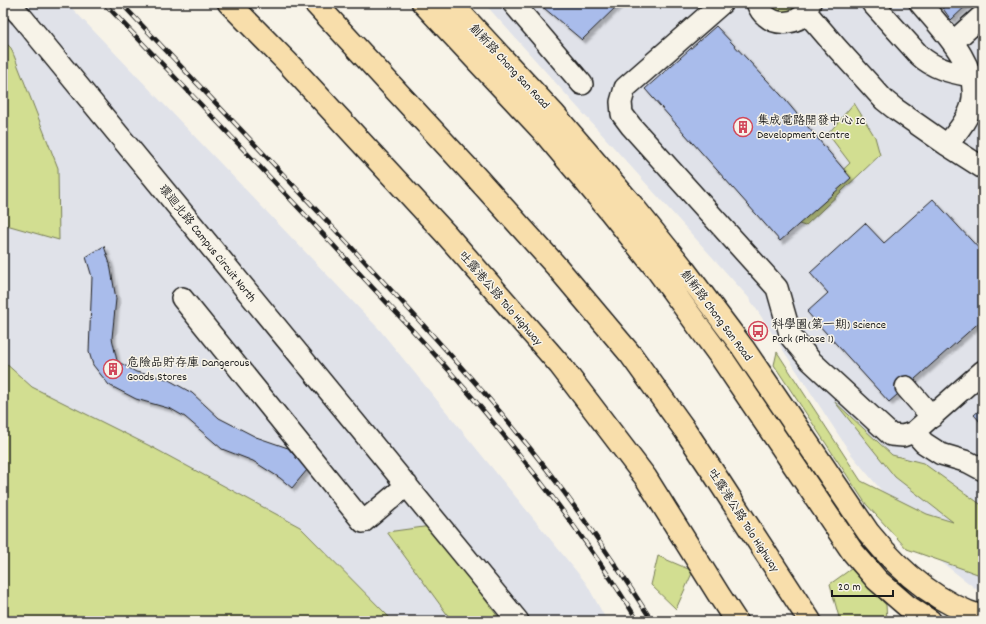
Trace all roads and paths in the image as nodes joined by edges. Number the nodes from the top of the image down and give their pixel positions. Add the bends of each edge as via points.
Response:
1 (8, 3) edge
2 (230, 3) edge
3 (316, 3) edge
4 (423, 3) edge
5 (451, 3) edge
6 (513, 3) edge
7 (722, 3) edge
8 (758, 3) edge
9 (872, 3) edge
10 (920, 3) edge
11 (808, 7) edge
12 (983, 15) edge
13 (953, 42) junction
14 (970, 76) junction
15 (582, 84) dead end
16 (947, 145) junction
17 (983, 168) edge
18 (182, 298) dead end
19 (983, 371) edge
20 (906, 387) dead end
21 (932, 417) junction
22 (914, 432) junction
23 (983, 470) edge
24 (407, 485) junction
25 (983, 617) edge
26 (518, 621) edge
27 (736, 621) edge
28 (810, 621) edge
29 (930, 621) edge

1 - 24 street, 環迴北路 Campus Circuit North
2 - 27 main road, 吐露港公路 Tolo Highway via 445,233 560,365 646,478
3 - 28 main road, 吐露港公路 Tolo Highway via 557,267 631,355 701,454
4 - 29 main road, 創新路 Chong San Road via 542,130 658,271 723,360 852,551 877,580 907,606
5 - 25 main road, 創新路 Chong San Road via 553,113 682,268 740,345 881,548 908,574 938,597
6 - 15 street
7 - 22 street via 625,88 621,102 622,114 777,288 791,337 812,361 891,435 904,436
8 - 11 street via 766,17 782,22 791,22 799,18
9 - 14 street via 926,61 944,70
10 - 13 street
11 - 16 street via 836,47 884,100
12 - 13 street
13 - 14 street
14 - 16 street via 973,89 972,103 964,122
16 - 17 street
18 - 24 street via 362,522
19 - 21 street
20 - 21 street
21 - 22 street
22 - 23 street via 924,443 941,454 968,462
24 - 26 street, 環迴北路 Campus Circuit North

